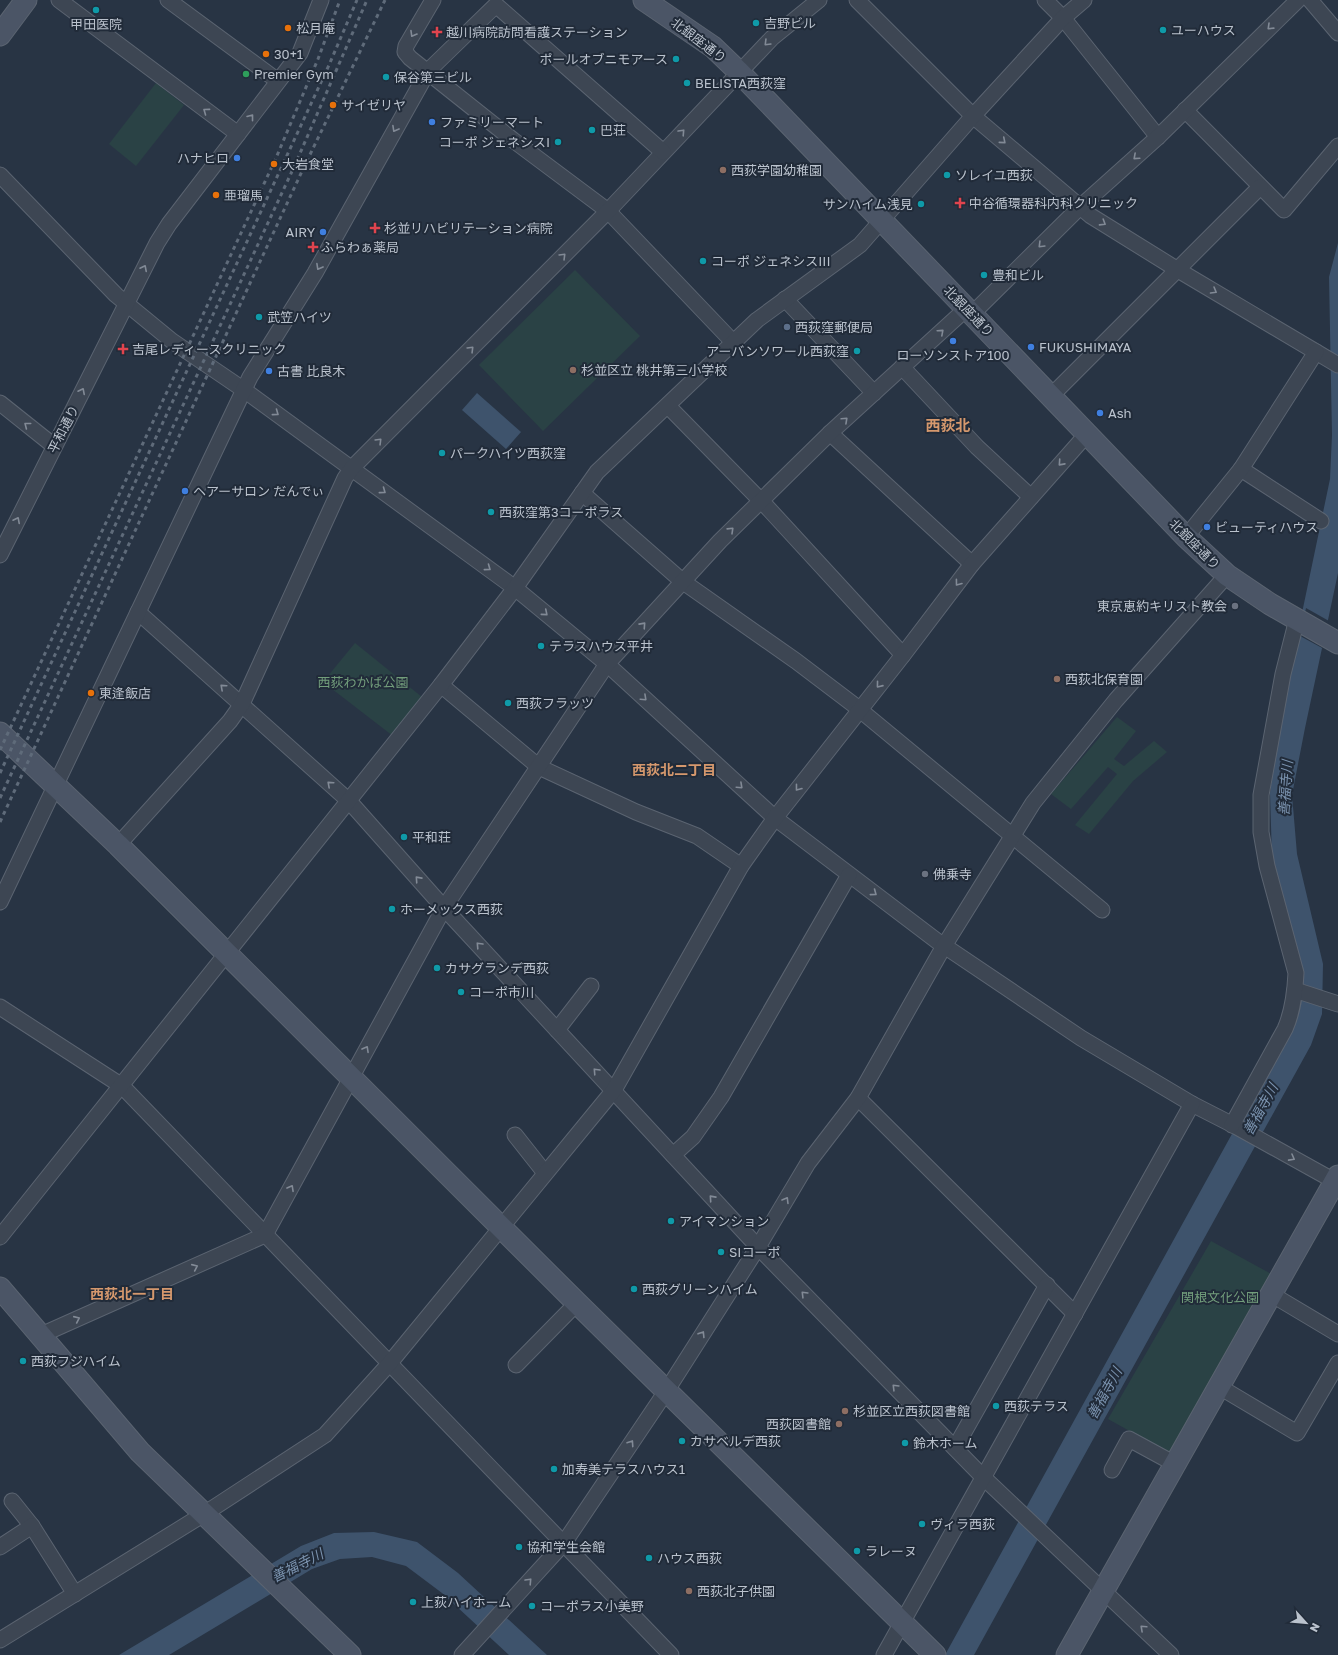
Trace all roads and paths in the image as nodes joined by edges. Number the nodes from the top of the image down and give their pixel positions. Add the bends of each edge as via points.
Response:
1 (26, 0) edge
2 (59, 0) edge
3 (168, 0) edge
4 (321, 0) edge
5 (433, 0) edge
6 (644, 0) edge
7 (819, 0) edge
8 (857, 0) edge
9 (1045, 0) edge
10 (1084, 0) edge
11 (1298, 0) edge
12 (1310, 0) edge
13 (1063, 18) junction
14 (1338, 33) edge
15 (0, 36) edge
16 (428, 71) junction
17 (739, 72) junction
18 (278, 82) junction
19 (1185, 110) junction
20 (973, 116) junction
21 (238, 134) junction
22 (1158, 137) junction
23 (1338, 146) edge
24 (663, 152) junction
25 (0, 175) edge
26 (1260, 187) junction
27 (1080, 207) junction
28 (608, 211) junction
29 (882, 221) junction
30 (1178, 270) junction
31 (785, 299) junction
32 (126, 303) junction
33 (969, 311) junction
34 (733, 342) junction
35 (1316, 352) junction
36 (1334, 363) edge
37 (902, 368) junction
38 (244, 390) junction
39 (874, 393) junction
40 (1051, 396) junction
41 (0, 403) edge
42 (668, 406) junction
43 (830, 434) junction
44 (1087, 434) junction
45 (54, 446) junction
46 (352, 468) junction
47 (1241, 469) junction
48 (582, 493) junction
49 (1031, 497) junction
50 (760, 502) junction
51 (1321, 521) dead end
52 (1186, 536) junction
53 (0, 555) edge
54 (972, 564) junction
55 (1227, 575) junction
56 (682, 582) junction
57 (515, 588) junction
58 (138, 612) junction
59 (1299, 620) junction
60 (1333, 640) edge
61 (903, 655) junction
62 (607, 664) junction
63 (441, 685) junction
64 (242, 704) junction
65 (859, 709) junction
66 (0, 733) edge
67 (539, 767) junction
68 (56, 784) junction
69 (349, 802) junction
70 (775, 818) junction
71 (1012, 836) junction
72 (118, 845) junction
73 (741, 866) junction
74 (849, 874) junction
75 (0, 902) edge
76 (444, 908) junction
77 (1102, 910) dead end
78 (944, 946) junction
79 (227, 954) junction
80 (591, 986) dead end
81 (1298, 991) junction
82 (1332, 1002) edge
83 (0, 1007) edge
84 (558, 1030) junction
85 (351, 1077) junction
86 (122, 1086) junction
87 (614, 1090) junction
88 (858, 1098) junction
89 (1192, 1104) junction
90 (1234, 1126) junction
91 (516, 1135) dead end
92 (673, 1155) junction
93 (545, 1173) junction
94 (1337, 1180) edge
95 (501, 1227) junction
96 (265, 1235) junction
97 (0, 1237) edge
98 (758, 1247) junction
99 (1046, 1285) junction
100 (0, 1288) edge
101 (1272, 1294) junction
102 (577, 1303) junction
103 (1075, 1314) junction
104 (1338, 1334) edge
105 (41, 1335) junction
106 (1338, 1363) edge
107 (389, 1364) junction
108 (516, 1365) dead end
109 (1218, 1386) junction
110 (667, 1390) junction
111 (955, 1448) junction
112 (1175, 1464) junction
113 (1112, 1470) dead end
114 (984, 1478) junction
115 (12, 1501) dead end
116 (204, 1514) junction
117 (32, 1526) junction
118 (564, 1543) junction
119 (0, 1547) edge
120 (1103, 1590) junction
121 (75, 1594) junction
122 (902, 1624) junction
123 (0, 1640) edge
124 (350, 1655) edge
125 (462, 1655) edge
126 (671, 1655) edge
127 (884, 1655) edge
128 (935, 1655) edge
129 (1067, 1655) edge
130 (1171, 1655) edge

1 - 15 street
21 -> 2 street
3 - 18 street
4 - 18 street, 平和通り via 300,53
5 -> 16 street via 405,52
6 - 17 street, 北銀座通り via 712,47
7 -> 17 street via 772,38
8 - 20 street
9 - 13 street
10 - 13 street
11 -> 19 street
12 - 14 street
13 - 20 street
13 - 22 street
16 - 24 street via 496,5
16 - 28 street via 513,140
16 -> 38 street via 315,273
24 -> 17 street
17 - 29 street, 北銀座通り
21 -> 18 street, 平和通り
19 - 22 street
19 - 26 street
20 -> 27 street
20 - 29 street
32 -> 21 street, 平和通り via 169,224
22 -> 27 street
23 - 26 street via 1284,210
24 - 28 street
25 - 32 street
26 - 30 street
27 -> 30 street
27 -> 33 street
28 - 34 street
46 -> 28 street
29 - 31 street via 860,246
29 - 33 street, 北銀座通り
30 -> 35 street
30 - 40 street
31 - 34 street
31 - 39 street
32 - 38 street via 172,342
45 -> 32 street, 平和通り
37 -> 33 street
33 - 40 street, 北銀座通り
34 - 42 street
35 - 36 street
35 - 47 street
37 - 39 street
37 - 49 street via 977,446
38 -> 46 street
38 - 58 street
43 -> 39 street
40 - 44 street, 北銀座通り
45 -> 41 street
42 - 48 street via 597,472
42 - 50 street
43 - 50 street
43 - 54 street
44 -> 49 street
44 - 52 street, 北銀座通り
53 -> 45 street, 平和通り
46 -> 57 street
46 - 64 street via 345,478
47 - 51 street
47 - 52 street
48 - 56 street
48 - 57 street
49 - 54 street
56 -> 50 street
50 - 61 street
52 - 55 street, 北銀座通り
54 -> 61 street
55 - 59 street, 北銀座通り
55 - 71 street via 1116,700 1053,776
62 -> 56 street
56 - 65 street via 796,661
57 -> 62 street
57 - 63 street
64 -> 58 street
58 - 68 street
59 - 60 street, 北銀座通り
59 - 81 street via 1283,674 1261,795 1261,832 1267,866 1296,973
61 -> 65 street
62 - 67 street
62 -> 70 street
63 - 67 street
63 - 69 street
69 -> 64 street
64 - 72 street
65 -> 70 street
65 - 71 street
66 - 68 street
67 - 73 street via 636,812 697,836
67 - 76 street
68 - 72 street
68 - 75 street
76 -> 69 street
69 - 79 street
70 - 73 street
70 - 74 street
71 - 77 street
71 - 78 street
72 - 79 street
73 - 87 street
74 -> 78 street
74 - 92 street via 721,1097 693,1137
84 -> 76 street
85 -> 76 street
78 - 88 street
78 - 89 street via 1054,1021
79 - 85 street
79 - 86 street
80 - 84 street
81 - 82 street
81 - 90 street via 1285,1029
83 - 86 street
87 -> 84 street
85 - 95 street
96 -> 85 street
86 - 96 street
86 - 97 street
87 - 92 street
87 - 93 street
98 -> 88 street via 808,1163
88 - 99 street
89 - 90 street
89 - 103 street
90 -> 94 street
91 - 93 street
98 -> 92 street
93 - 95 street
94 - 101 street
95 - 102 street
95 - 107 street
105 -> 96 street
96 - 107 street
110 -> 98 street
111 -> 98 street
99 - 103 street
99 - 111 street
100 - 105 street
101 - 104 street
101 - 109 street
102 - 108 street
102 - 110 street
103 - 114 street
105 - 116 street via 140,1452
106 - 109 street via 1297,1433
107 - 116 street via 325,1435
107 - 118 street
109 - 112 street
118 -> 110 street
110 - 122 street
111 - 114 street
112 - 113 street via 1129,1439
112 - 120 street
114 - 120 street
114 - 122 street
115 - 117 street
116 - 121 street
116 - 124 street
117 - 119 street
117 - 121 street
125 -> 118 street
118 - 126 street
120 - 129 street
130 -> 120 street
121 - 123 street
122 - 127 street
122 - 128 street

